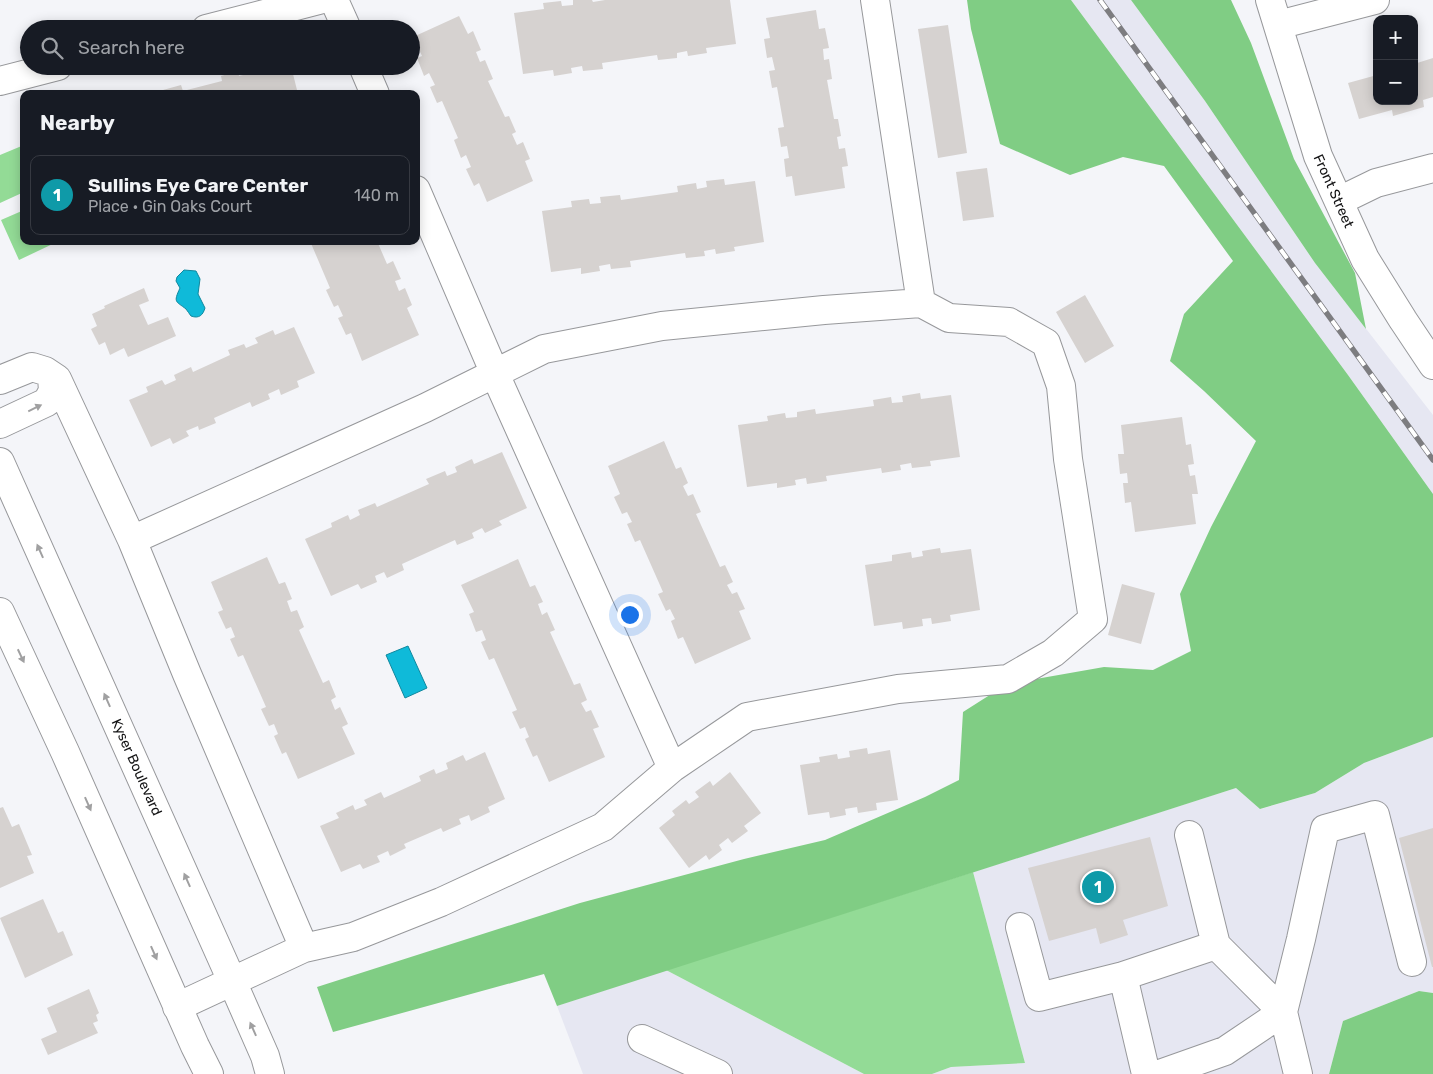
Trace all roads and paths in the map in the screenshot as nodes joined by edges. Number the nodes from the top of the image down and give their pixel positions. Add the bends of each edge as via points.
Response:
1 (320, 0) edge
2 (334, 0) edge
3 (875, 0) edge
4 (1270, 0) edge
5 (1375, 0) edge
6 (241, 20) edge
7 (343, 20) edge
8 (1278, 25) junction
9 (23, 75) edge
10 (367, 75) edge
11 (0, 81) edge
12 (373, 90) edge
13 (1433, 168) edge
14 (420, 199) edge
15 (1339, 201) junction
16 (921, 303) junction
17 (1433, 365) edge
18 (495, 374) junction
19 (52, 377) junction
20 (0, 380) edge
21 (0, 424) edge
22 (0, 462) edge
23 (132, 540) junction
24 (0, 612) edge
25 (672, 768) junction
26 (1189, 835) dead end
27 (1020, 928) dead end
28 (1216, 945) junction
29 (304, 948) junction
30 (1412, 962) dead end
31 (1123, 976) junction
32 (232, 982) junction
33 (177, 1006) junction
34 (1283, 1012) junction
35 (642, 1039) dead end
36 (210, 1074) edge
37 (270, 1074) edge
38 (718, 1074) edge
39 (1146, 1074) edge
40 (1160, 1074) edge
41 (1298, 1074) edge

1 - 6 street
2 - 7 street
3 - 16 street
4 - 8 street, Front Street
5 - 8 street
8 - 15 street, Front Street via 1318,156
9 - 11 street
10 - 12 street
13 - 15 street via 1376,183
14 - 18 street
15 - 17 street, Front Street via 1365,259
16 - 18 street via 662,326 544,350
16 - 25 street via 949,318 1009,322 1046,343 1061,386 1068,459 1093,619 1053,653 1008,679 898,689 747,717
18 - 23 street
18 - 25 street
19 - 20 street via 32,367
21 -> 19 street via 47,402 53,391
19 - 23 street via 58,381
32 -> 22 street, Kyser Boulevard
23 - 29 street
24 -> 33 street
25 - 29 street via 603,827 441,902 353,938
26 - 28 street
27 - 31 street via 1038,997
28 - 31 street
28 - 34 street
29 - 32 street
30 - 34 street via 1375,815 1325,829
31 - 39 street
32 - 33 street
37 -> 32 street, Kyser Boulevard
33 - 36 street
34 - 40 street via 1225,1051
34 - 41 street
35 - 38 street

